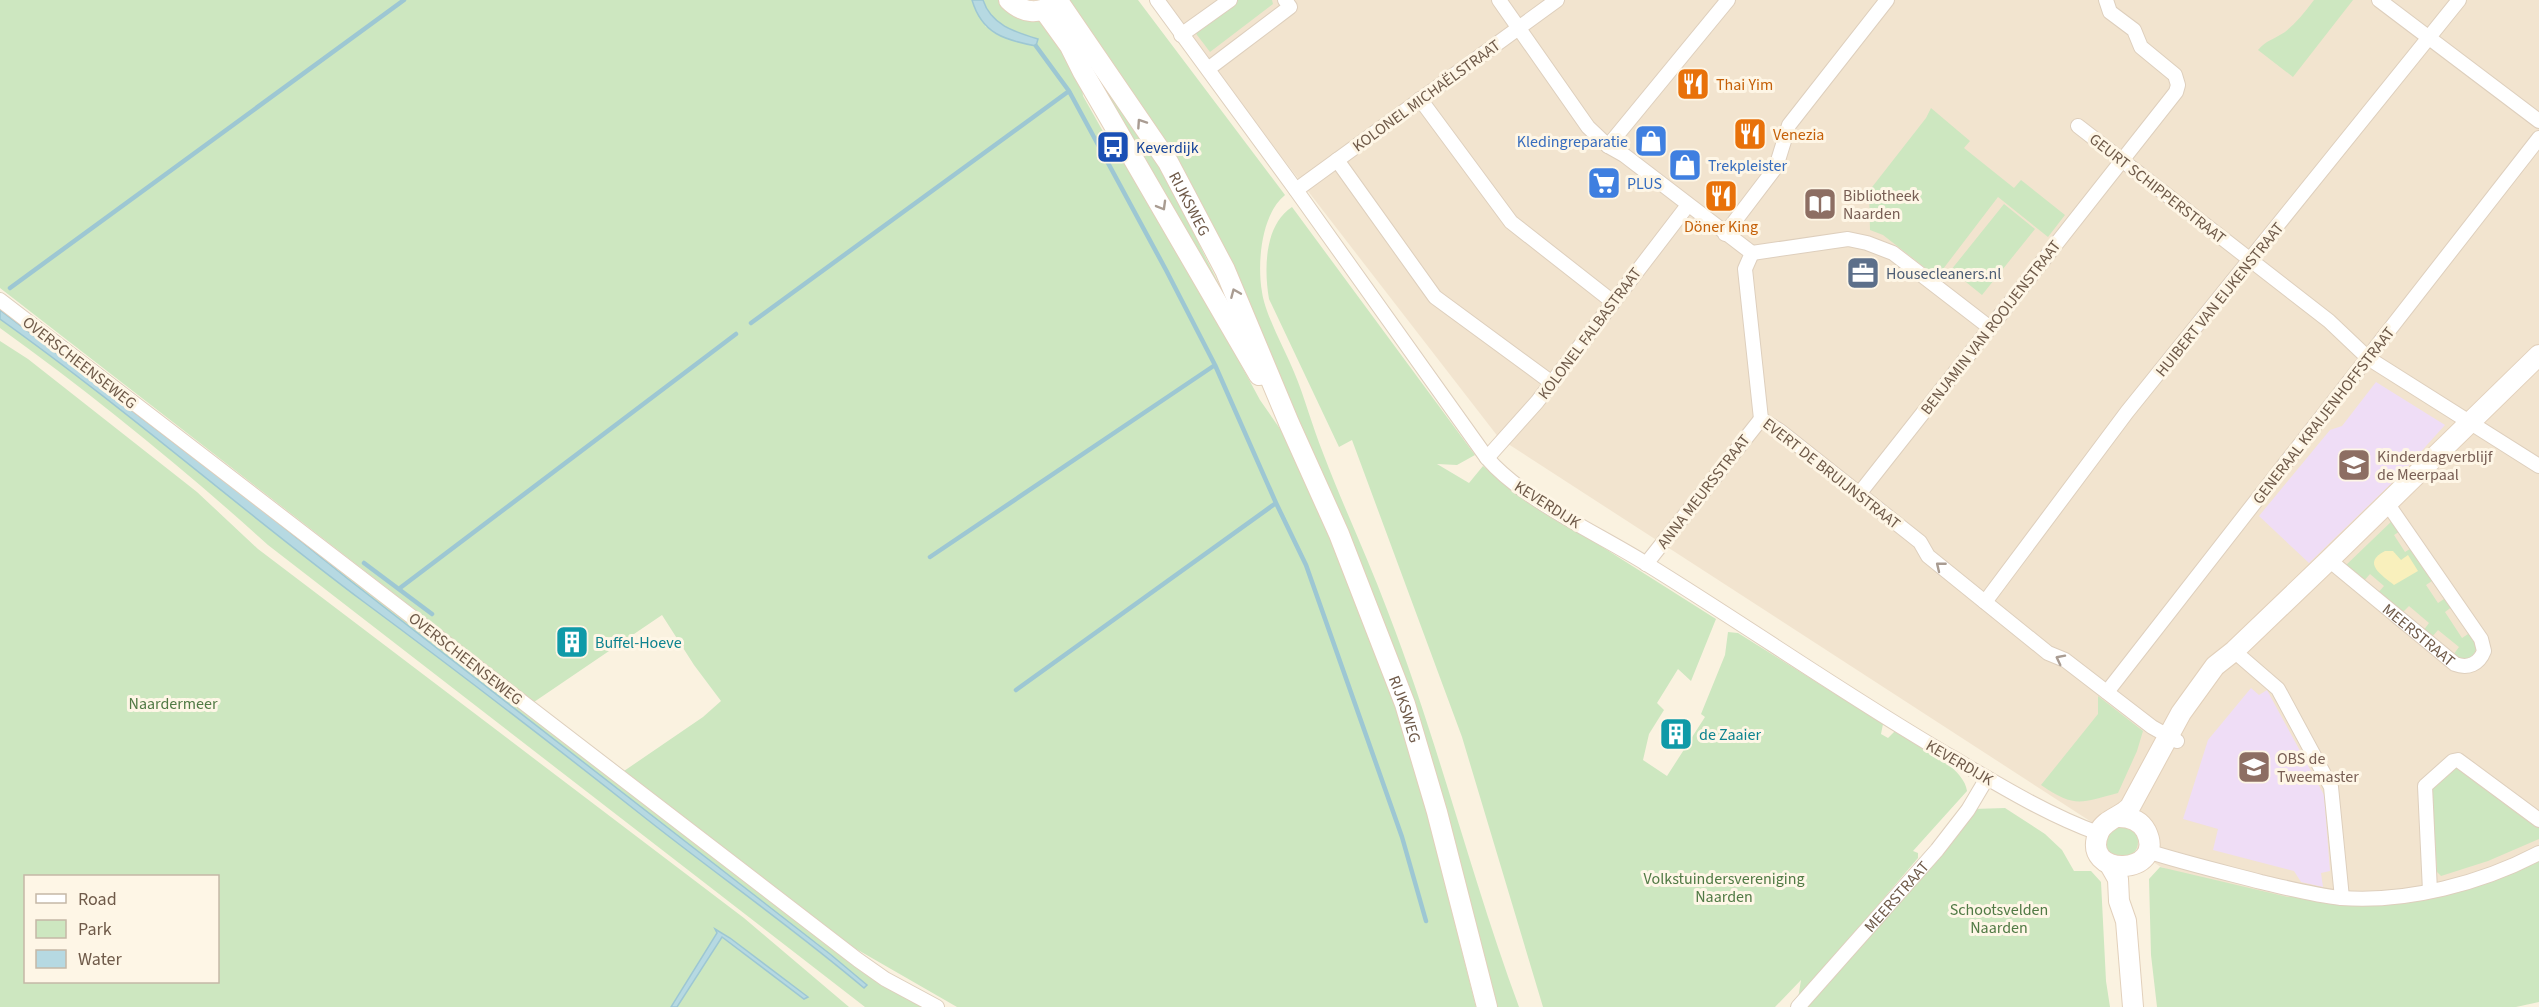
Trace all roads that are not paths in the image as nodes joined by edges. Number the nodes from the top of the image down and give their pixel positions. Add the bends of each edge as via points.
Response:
1 (1009, 0) edge
2 (1157, 0) edge
3 (1230, 0) edge
4 (1285, 0) edge
5 (1499, 0) edge
6 (1557, 0) edge
7 (1728, 0) edge
8 (1887, 0) edge
9 (2106, 0) edge
10 (2379, 0) edge
11 (2459, 0) edge
12 (1053, 4) edge
13 (1519, 26) junction
14 (1181, 35) junction
15 (2429, 38) junction
16 (1208, 69) junction
17 (1420, 99) junction
18 (2539, 121) edge
19 (2078, 126) dead end
20 (2539, 138) edge
21 (1608, 146) junction
22 (1337, 160) junction
23 (2123, 160) junction
24 (1296, 190) junction
25 (1688, 205) junction
26 (1725, 234) junction
27 (1752, 253) junction
28 (2251, 260) junction
29 (0, 300) edge
30 (1613, 302) junction
31 (1989, 327) junction
32 (2539, 355) edge
33 (2368, 358) junction
34 (1552, 383) junction
35 (1761, 419) junction
36 (1289, 423) junction
37 (2468, 423) junction
38 (1487, 458) junction
39 (2539, 466) edge
40 (1858, 494) junction
41 (2387, 503) junction
42 (2329, 560) junction
43 (1646, 564) junction
44 (1985, 602) junction
45 (2234, 651) junction
46 (2107, 693) junction
47 (2173, 739) junction
48 (1987, 778) junction
49 (2119, 817) junction
50 (2539, 820) edge
51 (2145, 830) junction
52 (2098, 833) junction
53 (2539, 853) edge
54 (2142, 857) junction
55 (2110, 865) junction
56 (2430, 891) junction
57 (2342, 898) junction
58 (2126, 921) junction
59 (937, 1007) edge
60 (1488, 1007) edge
61 (1798, 1007) edge
62 (2133, 1007) edge

1 - 12 main road via 1032,12
2 - 14 street, KEVERDIJK
3 - 14 street
4 - 16 street via 1290,7
5 - 13 street
6 - 13 street, KOLONEL MICHAËLSTRAAT
7 - 21 street
8 - 26 street via 1789,125 1776,167
9 - 23 street, BENJAMIN VAN ROOIJENSTRAAT via 2110,12 2134,30 2141,47 2175,75 2178,85
10 - 15 street
11 - 15 street, HUIBERT VAN EIJKENSTRAAT
12 -> 36 main road, RIJKSWEG via 1070,46
36 -> 12 main road, RIJKSWEG via 1225,270 1168,162
13 - 17 street, KOLONEL MICHAËLSTRAAT
13 - 21 street via 1588,127
14 - 16 street, KEVERDIJK
15 - 18 street
15 - 28 street, HUIBERT VAN EIJKENSTRAAT
16 - 24 street, KEVERDIJK
17 - 22 street, KOLONEL MICHAËLSTRAAT
17 - 30 street via 1511,222
19 - 23 street, GEURT SCHIPPERSTRAAT
20 - 33 street, GENERAAL KRAIJENHOFFSTRAAT
21 - 25 street
22 - 24 street, KOLONEL MICHAËLSTRAAT
22 - 34 street via 1435,297
23 - 28 street, GEURT SCHIPPERSTRAAT
23 - 31 street, BENJAMIN VAN ROOIJENSTRAAT
24 - 38 street, KEVERDIJK
25 - 26 street
25 - 30 street, KOLONEL FALBASTRAAT
26 - 27 street
27 - 31 street via 1848,239 1867,243 1893,253
27 - 35 street, EVERT DE BRUIJNSTRAAT via 1744,269
28 - 33 street, GEURT SCHIPPERSTRAAT
28 - 44 street, HUIBERT VAN EIJKENSTRAAT via 2108,435
29 - 59 street, OVERSCHEENSEWEG via 858,960
30 - 34 street, KOLONEL FALBASTRAAT
31 - 40 street, BENJAMIN VAN ROOIJENSTRAAT
32 - 37 main road
33 - 37 street, GEURT SCHIPPERSTRAAT
33 - 46 street, GENERAAL KRAIJENHOFFSTRAAT
34 - 38 street, KOLONEL FALBASTRAAT
35 - 40 street, EVERT DE BRUIJNSTRAAT
35 - 43 street, ANNA MEURSSTRAAT
36 - 60 main road, RIJKSWEG via 1339,534 1405,704
37 - 39 street, GEURT SCHIPPERSTRAAT
37 - 41 main road
38 - 43 street, KEVERDIJK via 1501,474 1535,497
44 -> 40 street, EVERT DE BRUIJNSTRAAT via 1928,556 1920,542
41 - 42 main road
41 - 42 street, MEERSTRAAT via 2481,639 2484,651 2476,663 2468,667 2456,664
42 - 45 main road
43 - 48 street, KEVERDIJK via 1890,722
46 -> 44 street, EVERT DE BRUIJNSTRAAT via 2065,660 2048,653
45 - 47 main road
45 - 57 street via 2278,689 2331,787
46 - 47 street, EVERT DE BRUIJNSTRAAT
47 - 49 main road via 2135,800
47 - 51 main road via 2145,806
48 - 52 street, KEVERDIJK
48 - 61 street, MEERSTRAAT via 1937,850
49 - 51 main road via 2134,819
49 - 52 main road via 2103,825
50 - 56 street via 2458,760 2453,761 2425,786
51 - 54 main road via 2148,837
52 - 55 main road via 2098,851
53 - 56 street via 2483,876
54 - 55 main road via 2121,868
54 - 57 street
54 - 58 main road via 2131,878
55 - 58 main road via 2118,879 2119,901
56 - 57 street
58 - 62 main road

